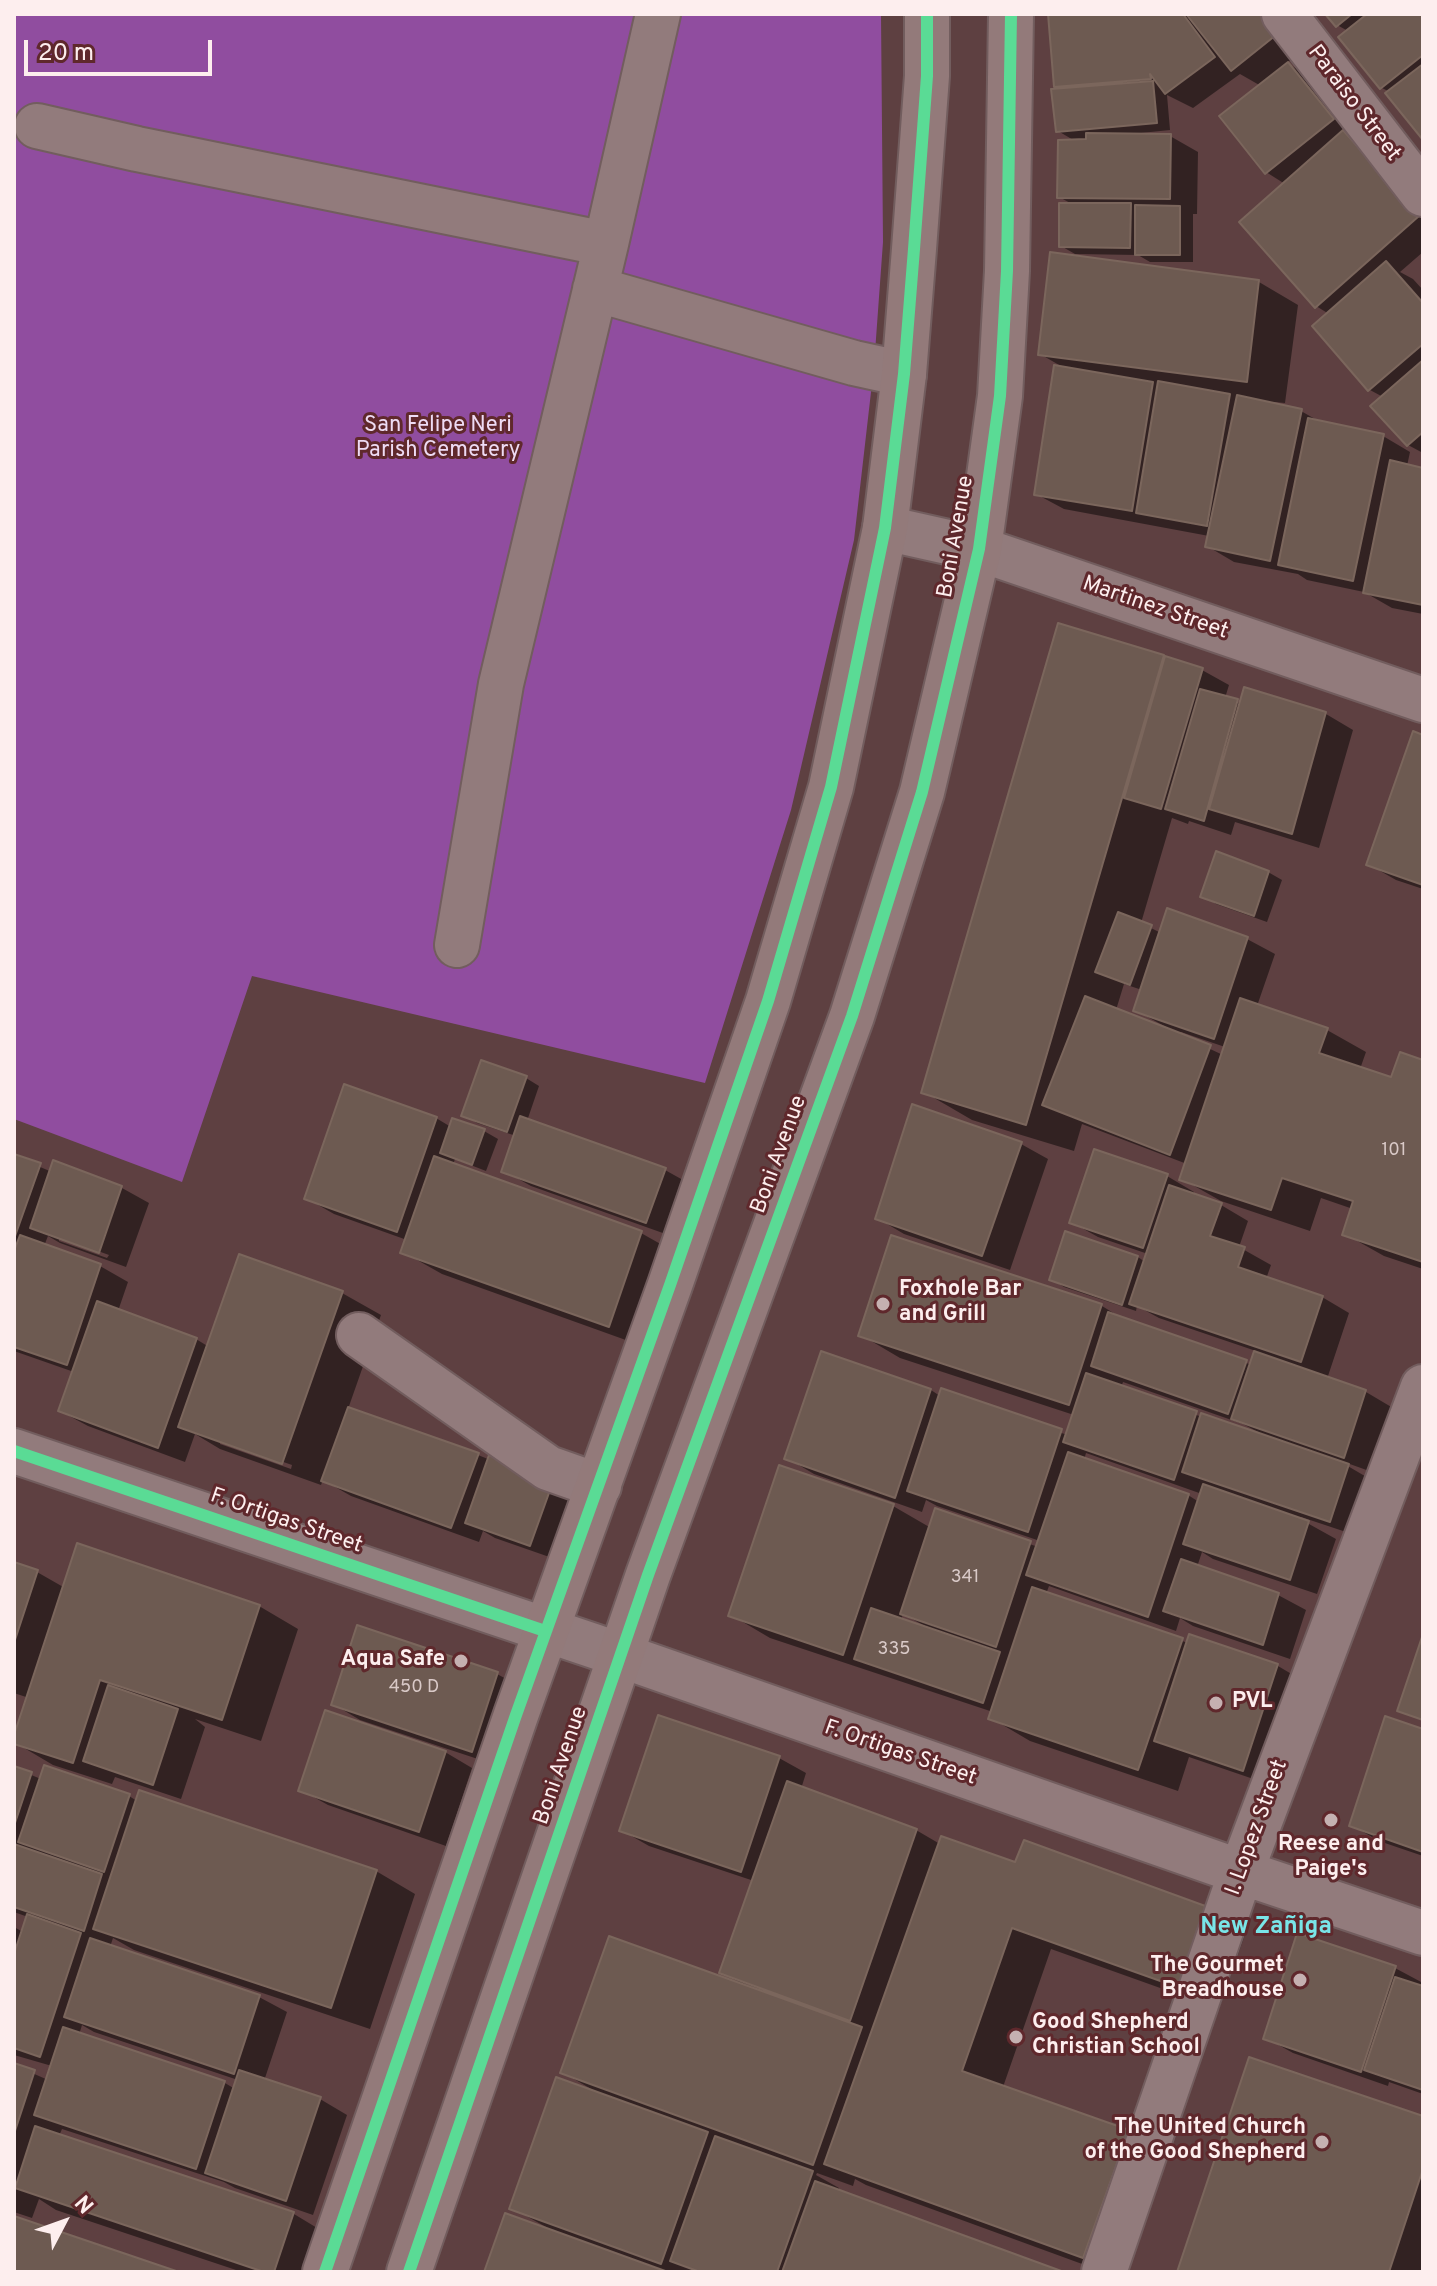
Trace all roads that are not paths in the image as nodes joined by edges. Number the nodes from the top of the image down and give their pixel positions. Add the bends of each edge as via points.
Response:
1 (658, 14) edge
2 (927, 14) edge
3 (1011, 14) edge
4 (1284, 14) edge
5 (37, 126) dead end
6 (1423, 194) edge
7 (606, 244) junction
8 (595, 289) junction
9 (904, 374) junction
10 (885, 528) junction
11 (979, 549) junction
12 (1423, 700) edge
13 (457, 945) dead end
14 (359, 1335) dead end
15 (1423, 1387) edge
16 (14, 1451) edge
17 (599, 1486) junction
18 (545, 1631) junction
19 (621, 1656) junction
20 (1241, 1872) junction
21 (1423, 1933) edge
22 (325, 2272) edge
23 (409, 2272) edge
24 (1104, 2272) edge

1 - 7 street
2 - 9 main road
3 - 11 main road, Boni Avenue via 1000,396
4 - 6 street, Paraiso Street
5 - 7 street
7 - 8 street
8 - 9 street
8 - 13 street via 501,684
9 - 10 main road
10 - 11 street, Martinez Street
10 - 17 main road via 831,787 768,1001
11 - 12 street, Martinez Street
11 - 19 main road, Boni Avenue via 922,792 852,1016
14 - 17 street via 548,1468
15 - 20 street, I. Lopez Street
16 - 18 street, F. Ortigas Street
17 - 18 main road
18 - 19 street, F. Ortigas Street
18 - 22 main road
19 - 20 street, F. Ortigas Street
19 - 23 main road, Boni Avenue
20 - 21 street, F. Ortigas Street
20 - 24 street, I. Lopez Street

